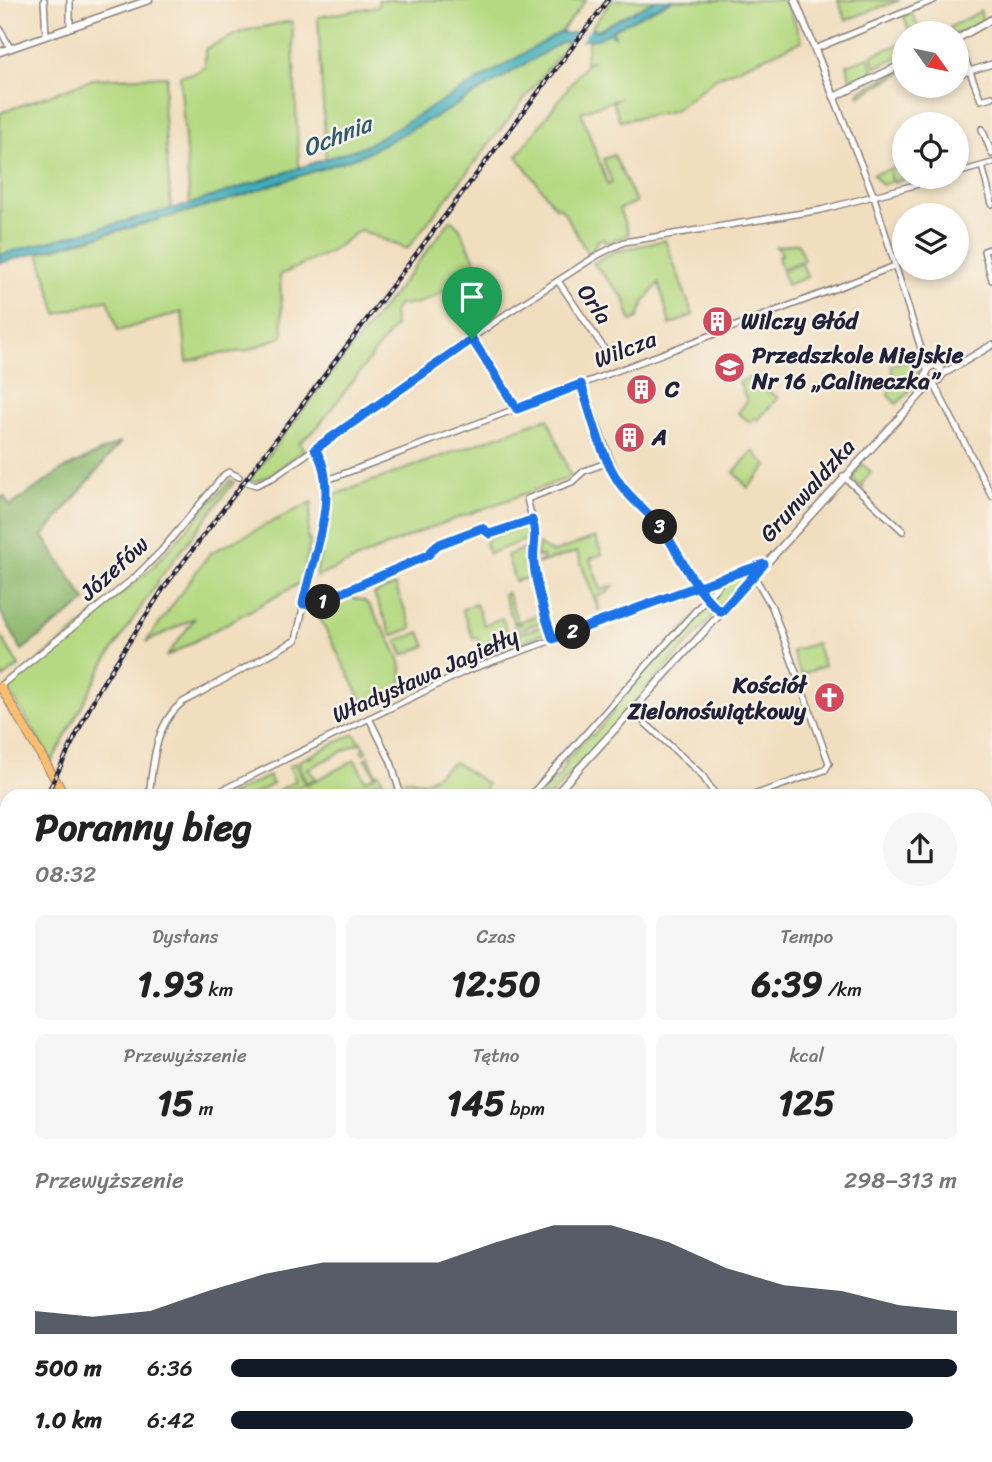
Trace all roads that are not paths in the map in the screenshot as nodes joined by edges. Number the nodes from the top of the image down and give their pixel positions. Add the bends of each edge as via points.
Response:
1 (44, 0) edge
2 (69, 0) edge
3 (149, 0) edge
4 (795, 0) edge
5 (934, 0) edge
6 (992, 19) edge
7 (992, 25) edge
8 (70, 27) junction
9 (0, 29) edge
10 (970, 32) edge
11 (970, 34) edge
12 (46, 36) junction
13 (10, 48) junction
14 (815, 49) junction
15 (0, 52) edge
16 (992, 64) edge
17 (892, 69) edge
18 (971, 70) joint
19 (834, 97) junction
20 (992, 97) edge
21 (982, 129) dead end
22 (992, 154) edge
23 (992, 163) edge
24 (982, 166) junction
25 (969, 170) edge
26 (902, 189) edge
27 (874, 197) junction
28 (992, 204) edge
29 (992, 248) edge
30 (892, 256) edge
31 (991, 265) edge
32 (892, 267) edge
33 (900, 280) edge
34 (992, 280) edge
35 (558, 281) junction
36 (472, 339) junction
37 (992, 345) edge
38 (603, 347) dead end
39 (924, 350) junction
40 (927, 368) joint
41 (936, 375) junction
42 (581, 384) junction
43 (517, 409) junction
44 (315, 449) junction
45 (609, 461) junction
46 (843, 476) junction
47 (239, 477) dead end
48 (327, 480) junction
49 (246, 482) dead end
50 (992, 496) edge
51 (532, 520) junction
52 (903, 531) dead end
53 (764, 564) junction
54 (738, 572) junction
55 (726, 576) junction
56 (752, 577) junction
57 (696, 587) junction
58 (705, 599) junction
59 (303, 604) junction
60 (721, 612) junction
61 (553, 639) junction
62 (1, 685) edge
63 (632, 711) junction
64 (369, 718) junction
65 (61, 789) edge
66 (150, 789) edge
67 (224, 789) edge
68 (399, 789) edge
69 (536, 789) edge
70 (560, 789) edge
71 (711, 789) edge
72 (770, 789) edge

1 - 12 street
2 - 8 street
3 - 8 street
4 - 14 street
5 - 14 street
6 - 10 street
7 - 11 street
8 - 12 street
9 - 13 street
12 - 13 street
13 - 15 street
14 - 19 street
16 - 18 street
17 - 19 street
18 - 20 street via 981,100
19 - 27 street
21 - 22 street
23 - 24 street
24 - 25 street
24 - 28 street
26 - 27 street
27 - 30 street
27 - 35 street via 821,210 633,239
29 - 31 street via 984,251
31 - 34 street
32 - 42 street, Wilcza
33 - 39 street
35 - 36 street
35 - 38 street, Orla
36 - 43 street
36 - 44 street
37 - 41 street
39 - 40 street
39 - 41 street
40 - 41 street
41 - 46 street, Grunwaldzka
41 - 50 street
42 - 43 street, Wilcza
42 - 45 street
43 - 48 street, Wilcza
44 - 48 street
44 - 49 street via 269,480 256,485
45 - 51 street via 527,499
45 - 57 street via 620,484 662,528
46 - 52 street
46 - 53 street, Grunwaldzka
47 - 62 street, Józefów via 229,472 224,475 152,561
48 - 59 street
51 - 59 street via 490,534 482,528 437,545 428,555 323,602
51 - 61 street via 536,579
53 - 54 street, Władysława Jagiełły
53 - 56 street, Grunwaldzka
54 - 55 street, Władysława Jagiełły
54 - 56 street
55 - 57 street, Władysława Jagiełły
55 - 58 street
56 - 60 street, Grunwaldzka
56 - 72 street via 772,607 829,759 828,767
57 - 58 street
57 - 61 street, Władysława Jagiełły
58 - 60 street
58 - 69 street
59 - 66 street via 296,640 183,702 170,714 159,739
60 - 63 street, Grunwaldzka
61 - 64 street, Władysława Jagiełły via 466,671
62 - 65 main road
63 - 70 street, Grunwaldzka
63 - 71 street
64 - 67 street, Władysława Jagiełły
64 - 68 street

